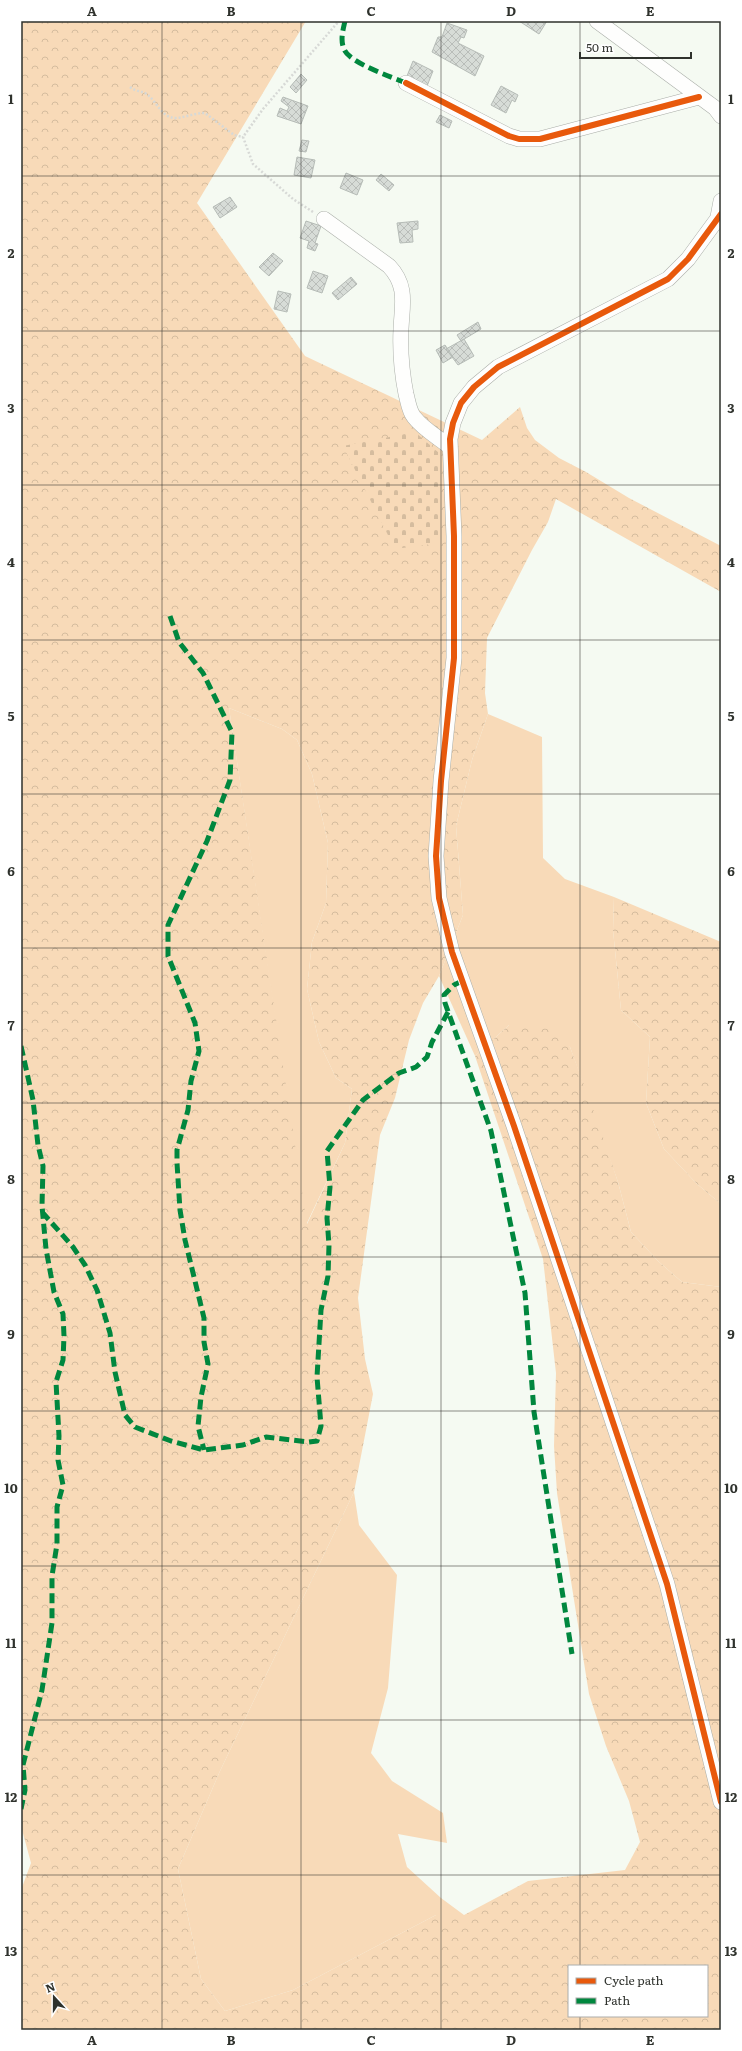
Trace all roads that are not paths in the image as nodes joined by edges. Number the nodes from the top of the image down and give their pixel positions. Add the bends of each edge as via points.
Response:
1 (597, 21) edge
2 (406, 83) dead end
3 (699, 97) junction
4 (721, 116) edge
5 (721, 201) edge
6 (720, 215) edge
7 (324, 219) road end
8 (450, 447) junction
9 (721, 1802) edge

1 - 3 street
2 - 3 street via 519,139 540,139
3 - 4 street via 715,108
5 - 6 street
6 - 8 street via 688,259 668,279 498,368 474,387 461,403 453,423
7 - 8 street via 396,273 402,288 404,304 401,330 408,404 414,417
8 - 9 street via 454,536 454,658 436,856 439,898 452,952 514,1126 667,1584

